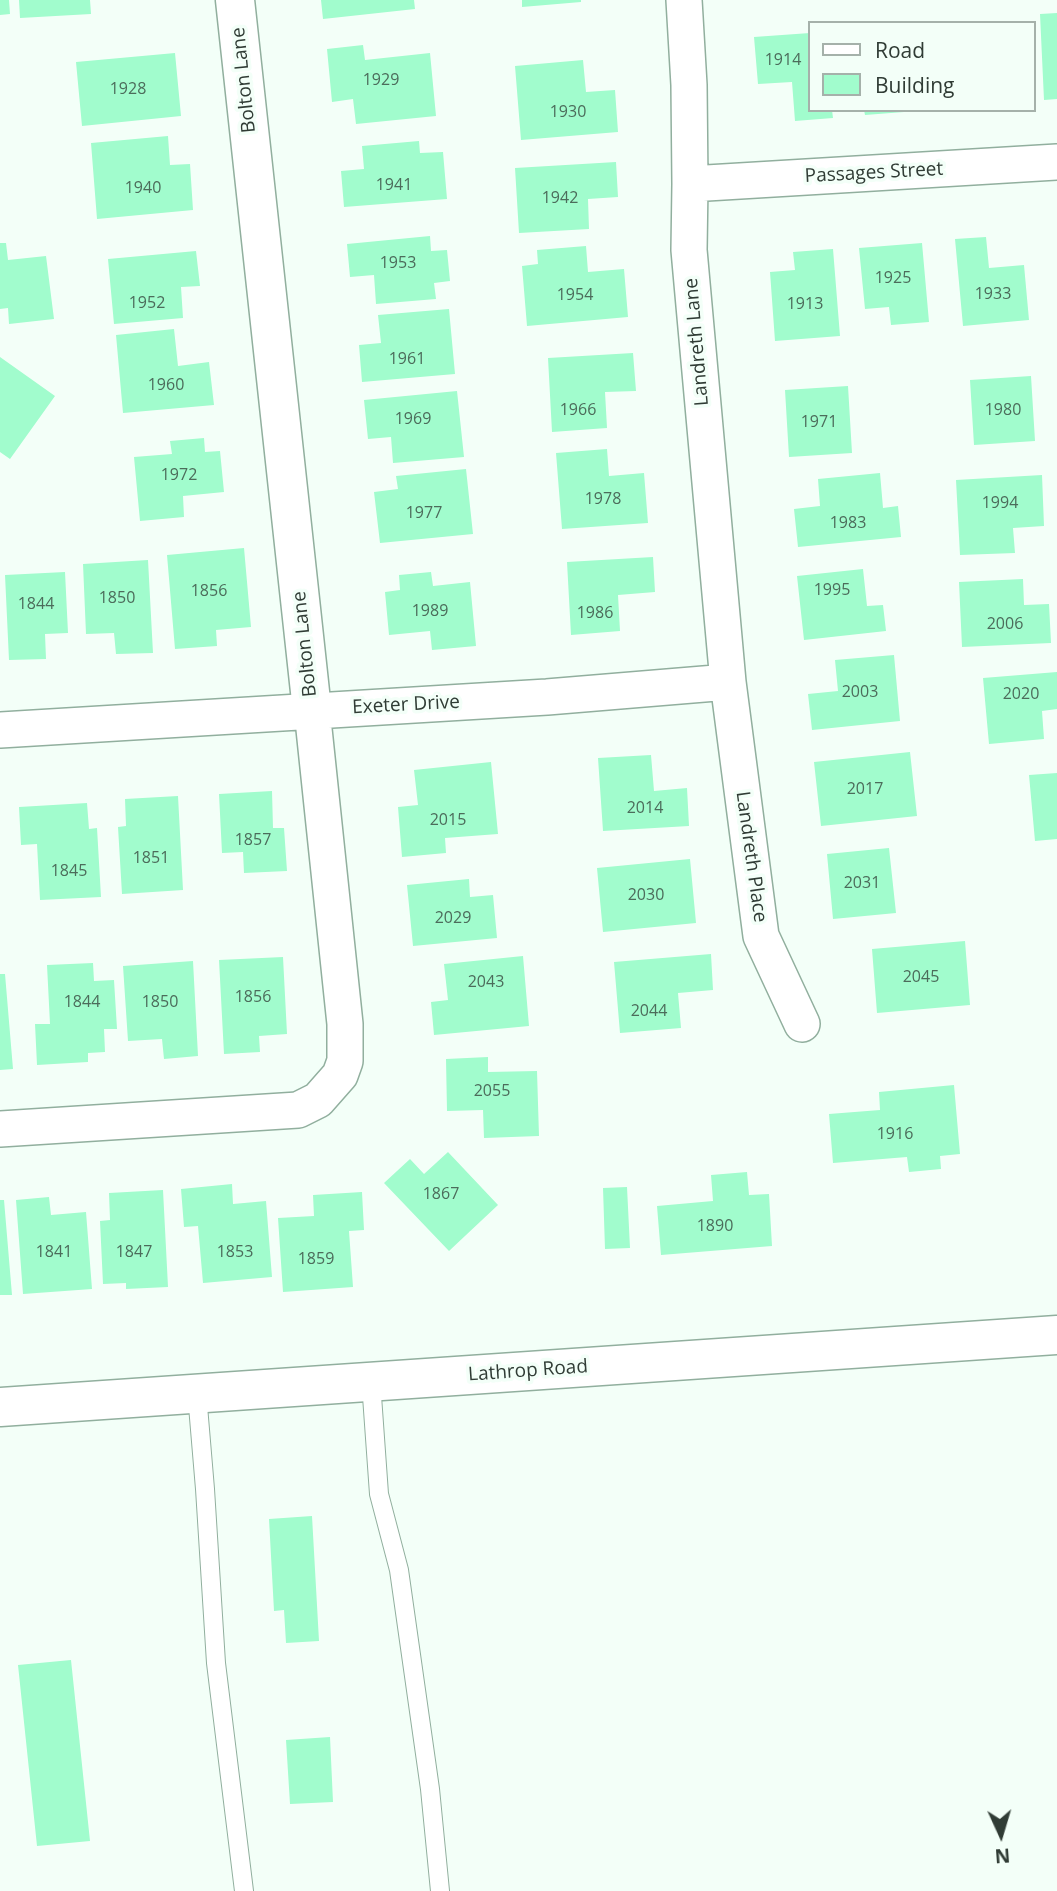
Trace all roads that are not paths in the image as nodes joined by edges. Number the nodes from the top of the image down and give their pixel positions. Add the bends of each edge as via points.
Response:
1 (235, 0) edge
2 (684, 0) edge
3 (1057, 162) edge
4 (690, 184) junction
5 (728, 682) junction
6 (312, 710) junction
7 (0, 730) edge
8 (802, 1024) dead end
9 (0, 1129) edge
10 (1057, 1335) edge
11 (371, 1382) junction
12 (197, 1394) junction
13 (0, 1408) edge
14 (244, 1891) edge
15 (440, 1891) edge

1 - 6 main road, Bolton Lane
2 - 4 street, Landreth Lane
3 - 4 street, Passages Street
4 - 5 street, Landreth Lane via 689,250
5 - 6 street, Exeter Drive
5 - 8 street, Landreth Place via 761,936
6 - 7 street, Exeter Drive
6 - 9 street, Bolton Lane via 345,1024 345,1061 340,1075 318,1100 298,1110
10 - 11 main road, Lathrop Road
11 - 12 main road, Lathrop Road
11 - 15 lane via 379,1494 399,1570
12 - 13 main road, Lathrop Road
12 - 14 lane via 216,1663

